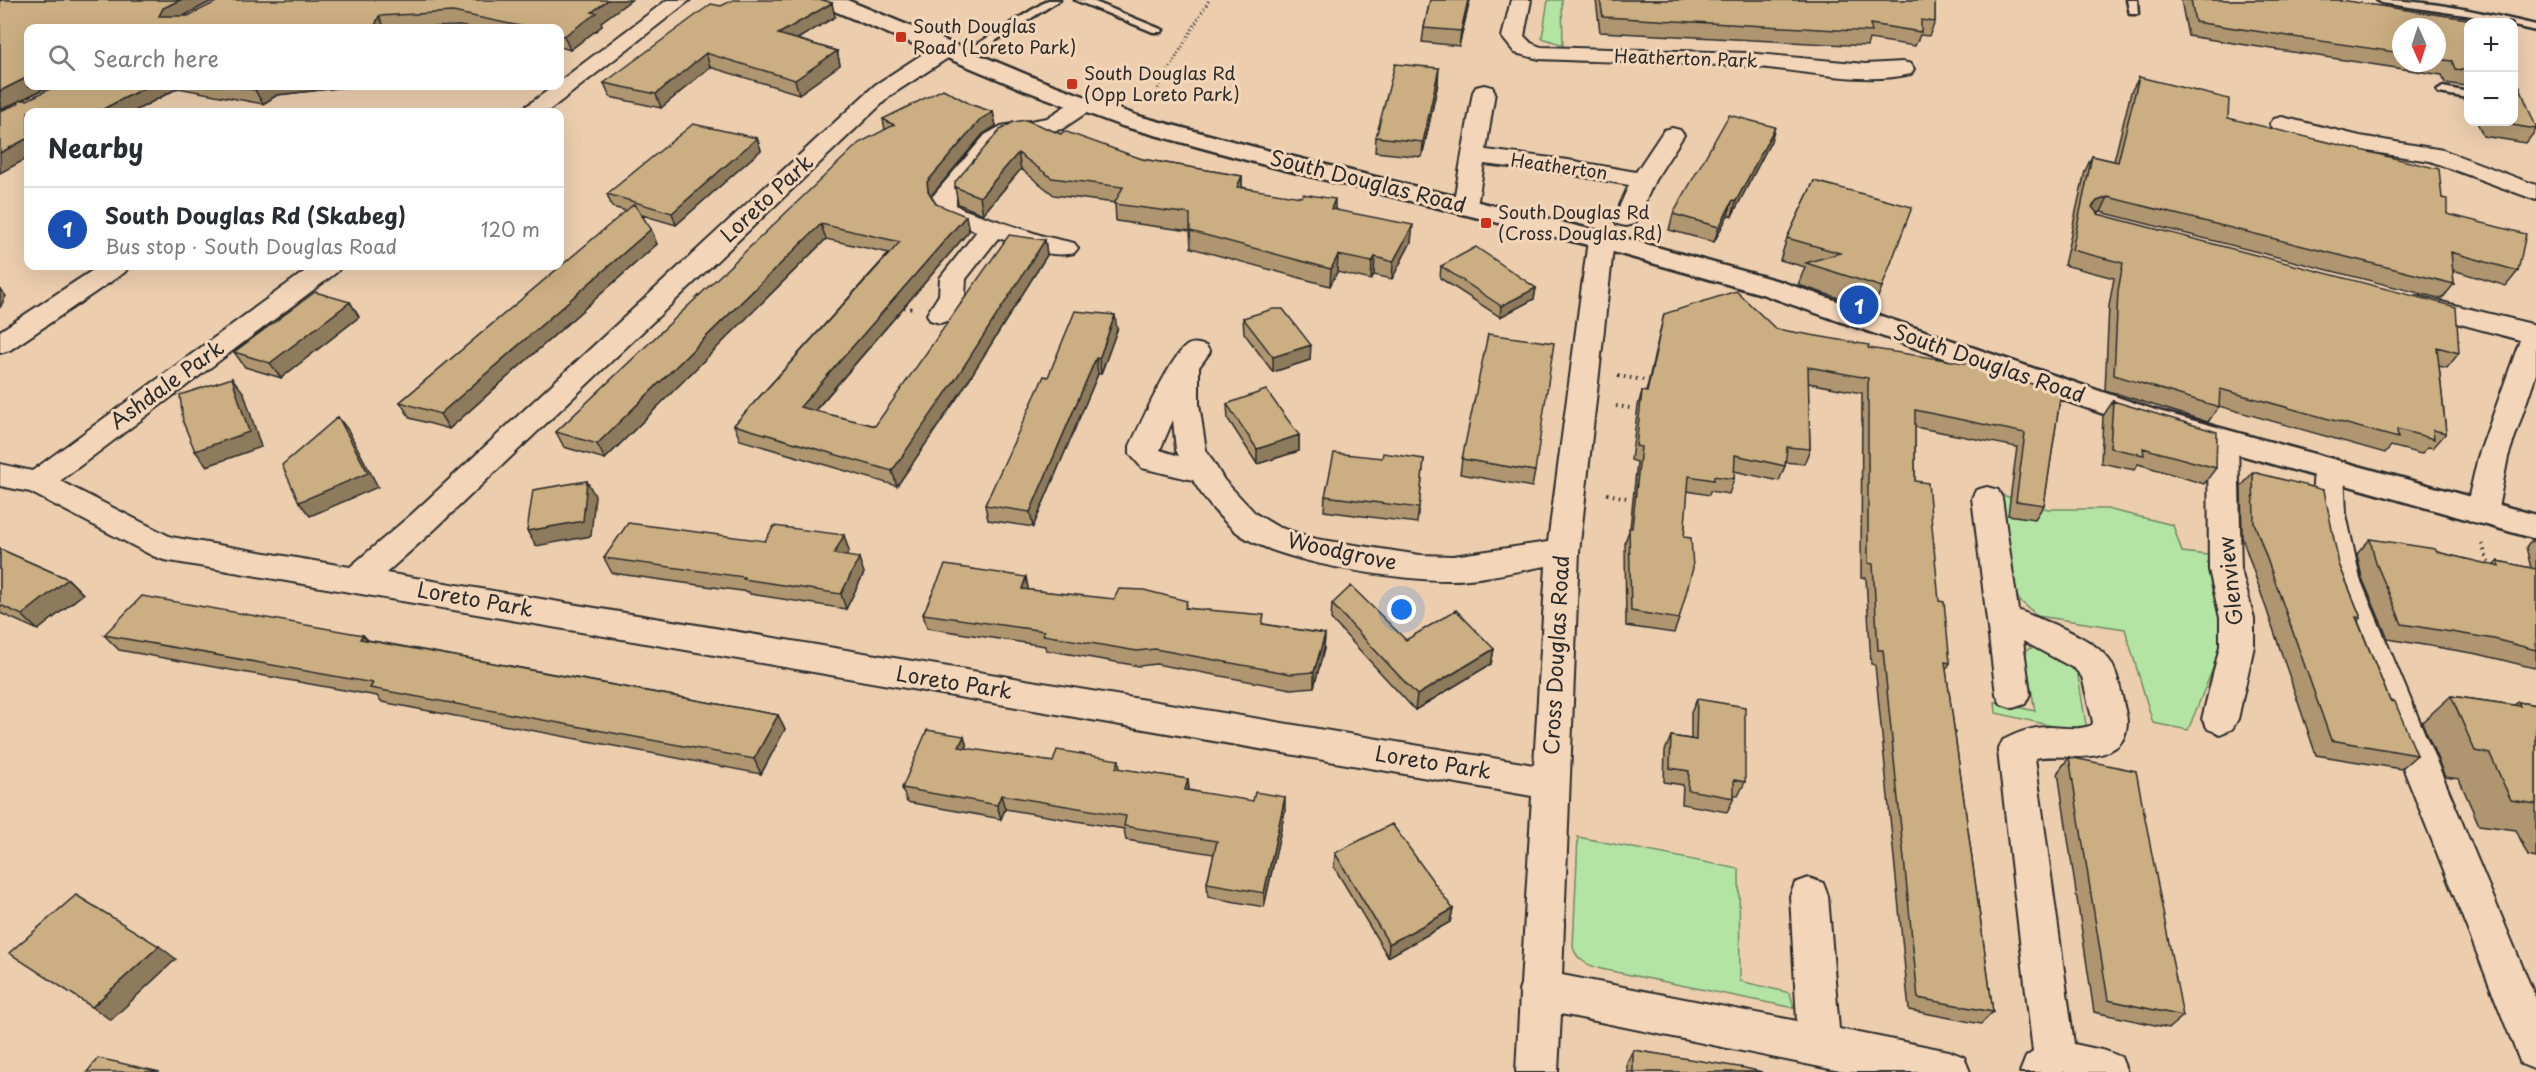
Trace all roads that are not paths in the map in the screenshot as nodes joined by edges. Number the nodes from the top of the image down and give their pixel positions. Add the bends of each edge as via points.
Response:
1 (680, 0) edge
2 (828, 0) edge
3 (1055, 0) edge
4 (1080, 0) edge
5 (1521, 0) edge
6 (2132, 0) edge
7 (2382, 0) edge
8 (2133, 12) dead end
9 (2480, 18) edge
10 (2518, 24) edge
11 (2536, 28) edge
12 (1157, 30) dead end
13 (955, 53) junction
14 (1903, 69) dead end
15 (564, 88) edge
16 (562, 90) edge
17 (2443, 91) dead end
18 (1484, 92) dead end
19 (2464, 94) edge
20 (1084, 104) junction
21 (538, 108) edge
22 (2282, 124) dead end
23 (1672, 135) dead end
24 (1474, 156) junction
25 (1643, 180) junction
26 (2536, 194) edge
27 (1465, 206) junction
28 (993, 227) junction
29 (1613, 229) junction
30 (1065, 248) dead end
31 (110, 270) edge
32 (323, 270) edge
33 (2395, 298) edge
34 (940, 314) dead end
35 (2535, 334) edge
36 (0, 344) edge
37 (2223, 441) junction
38 (1202, 471) junction
39 (2329, 471) junction
40 (0, 475) edge
41 (38, 483) junction
42 (1987, 498) dead end
43 (2481, 527) junction
44 (2536, 527) edge
45 (1563, 552) junction
46 (358, 579) junction
47 (2003, 618) junction
48 (2013, 694) dead end
49 (2220, 719) dead end
50 (1550, 783) junction
51 (1809, 896) dead end
52 (1539, 990) junction
53 (1819, 1046) junction
54 (2536, 1049) edge
55 (2048, 1067) edge
56 (1537, 1072) edge
57 (1949, 1072) edge
58 (2106, 1072) edge

1 - 15 street
2 - 13 main road, South Douglas Road
3 - 13 lane
4 - 12 lane
5 - 14 street, Heatherton Park via 1514,37 1523,48 1539,53 1747,60 1865,71
6 - 8 lane
7 - 9 lane
10 - 11 lane
13 - 20 main road, South Douglas Road
13 - 46 street, Loreto Park via 883,90
16 - 21 street
17 - 19 lane
18 - 24 street
20 - 27 main road, South Douglas Road via 1130,121 1270,159
20 - 28 street via 1054,124 1009,131 993,140 944,197 944,208
22 - 26 street via 2360,143 2435,155
23 - 25 street
24 - 25 street, Heatherton
24 - 27 street
25 - 29 street
27 - 29 main road, South Douglas Road
28 - 30 street
28 - 34 street via 953,278 952,295
29 - 37 main road, South Douglas Road via 2075,394
29 - 45 street, Cross Douglas Road
31 - 36 street
32 - 41 street, Ashdale Park
33 - 35 street
35 - 43 street via 2493,457
37 - 39 main road, South Douglas Road
37 - 49 street, Glenview via 2225,570 2237,618 2236,646
38 - 38 street, Woodgrove via 1191,450 1187,430 1191,359 1145,446 1145,454 1153,461
38 - 45 street, Woodgrove via 1245,522 1267,535 1315,551 1420,567 1453,568
39 - 43 main road, South Douglas Road
39 - 54 street via 2330,514 2344,579
40 - 41 street
41 - 46 street, Loreto Park via 164,548
42 - 47 street
43 - 44 main road, South Douglas Road
45 - 50 street, Cross Douglas Road
46 - 50 street, Loreto Park
47 - 48 street
47 - 55 street via 2088,658 2098,671 2111,722 2106,735 2087,744 2051,740 2032,742 2016,751
50 - 52 street, Cross Douglas Road
51 - 53 street
52 - 53 street
52 - 56 street, Cross Douglas Road
53 - 57 street
55 - 58 street

